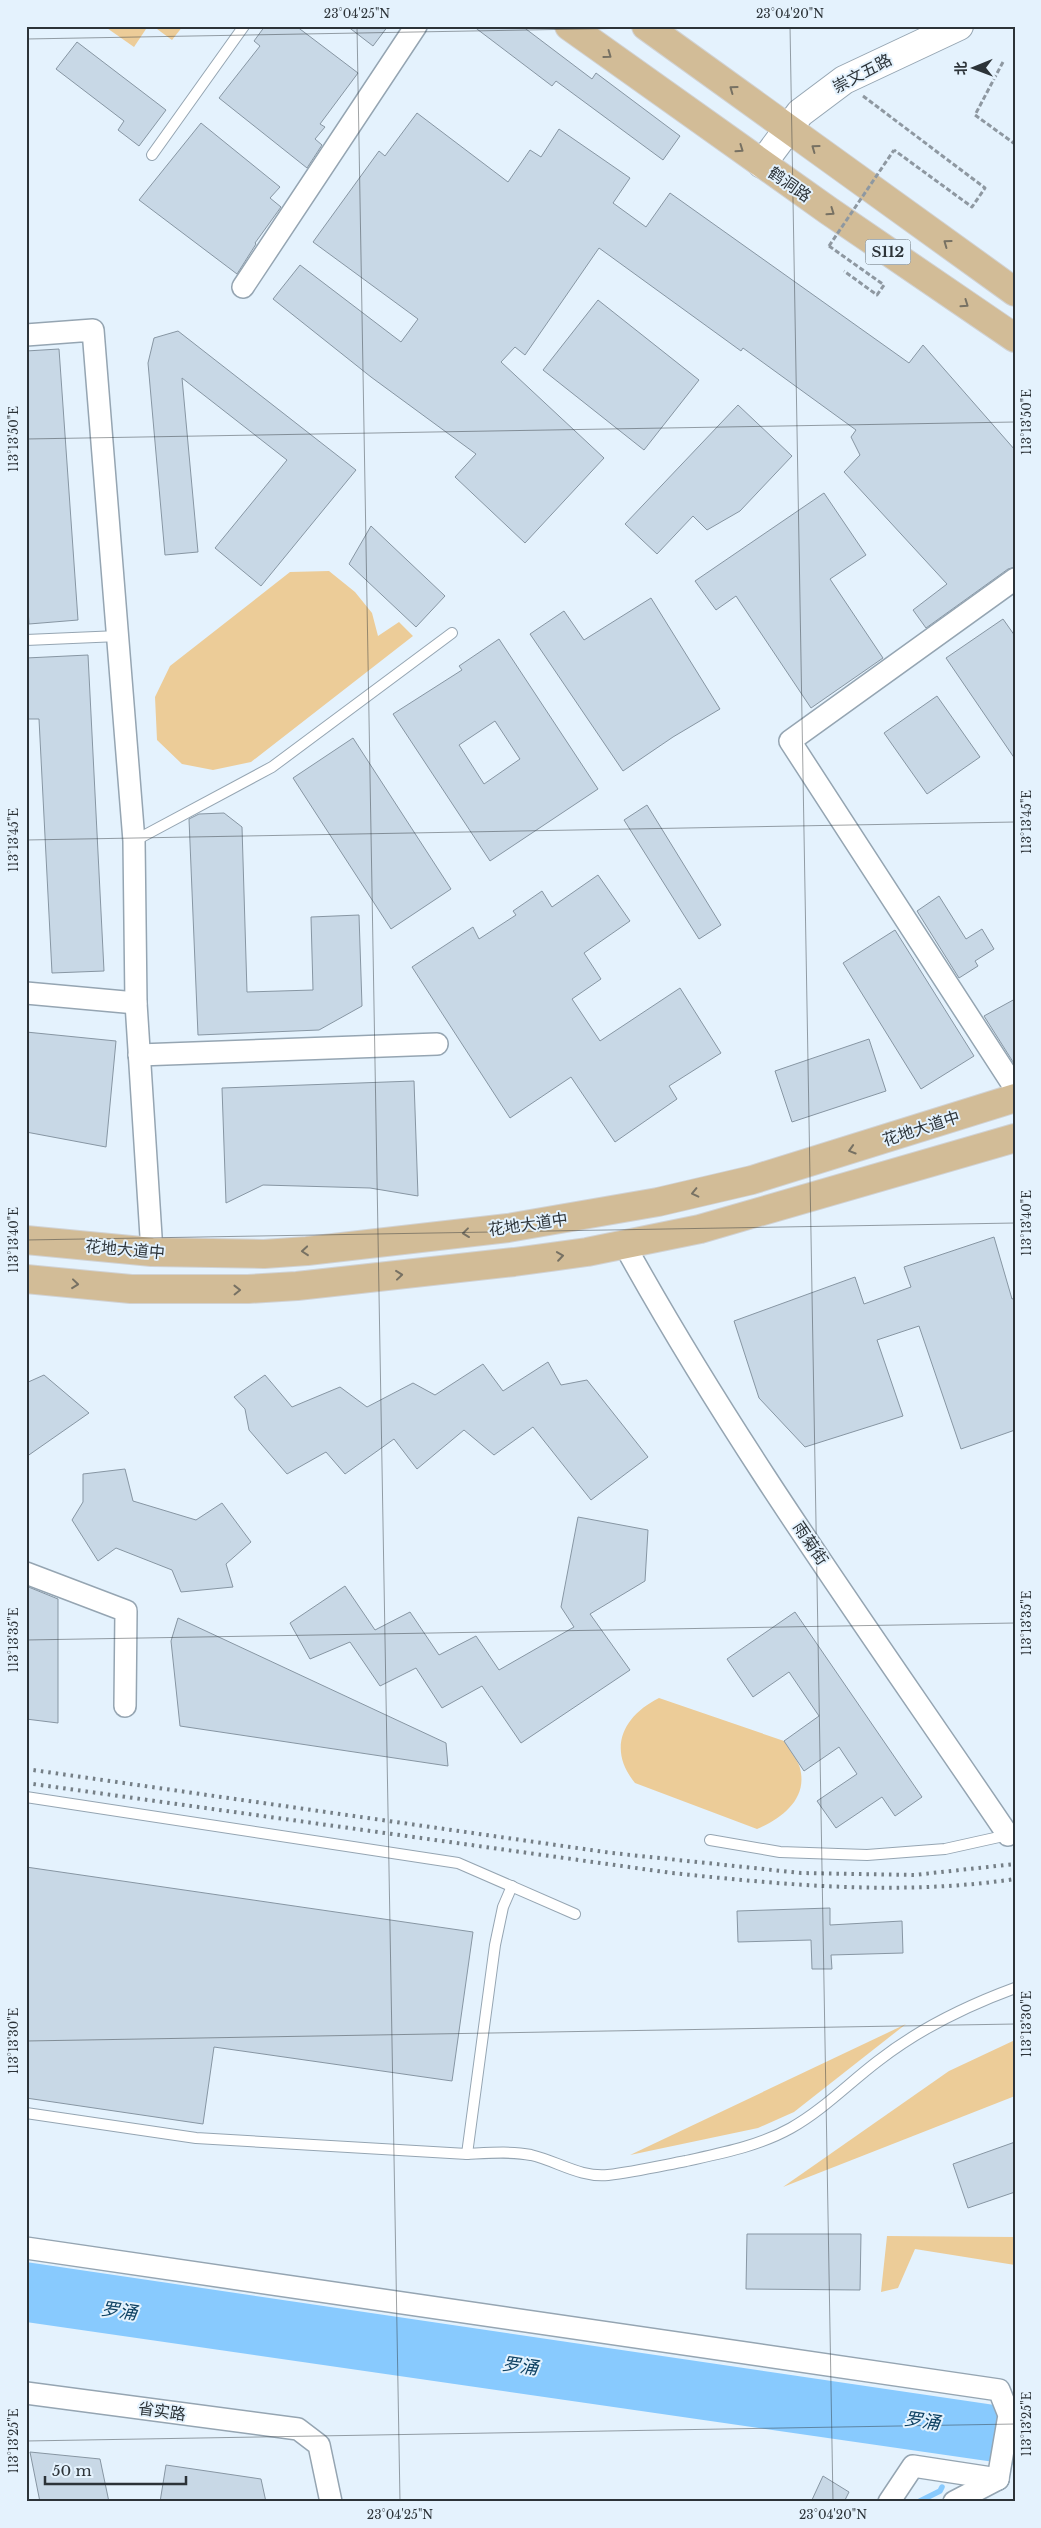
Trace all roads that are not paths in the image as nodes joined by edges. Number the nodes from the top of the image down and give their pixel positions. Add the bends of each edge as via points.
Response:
1 (244, 26) edge
2 (416, 26) edge
3 (568, 26) edge
4 (646, 26) edge
5 (959, 26) edge
6 (787, 128) junction
7 (152, 155) dead end
8 (762, 164) junction
9 (242, 288) dead end
10 (1015, 292) edge
11 (26, 335) edge
12 (1015, 338) edge
13 (1015, 579) edge
14 (452, 633) dead end
15 (119, 636) junction
16 (26, 640) edge
17 (134, 841) junction
18 (26, 993) edge
19 (136, 1002) junction
20 (437, 1044) dead end
21 (139, 1055) junction
22 (1015, 1088) edge
23 (1015, 1098) edge
24 (1015, 1138) edge
25 (26, 1240) edge
26 (624, 1244) junction
27 (152, 1252) junction
28 (26, 1279) edge
29 (26, 1574) edge
30 (125, 1706) dead end
31 (26, 1797) edge
32 (1008, 1835) joint
33 (710, 1840) dead end
34 (512, 1886) junction
35 (575, 1914) dead end
36 (1015, 1988) edge
37 (26, 2113) edge
38 (467, 2154) junction
39 (26, 2248) edge
40 (26, 2393) edge
41 (998, 2479) junction
42 (331, 2502) edge
43 (890, 2502) edge
44 (954, 2502) edge

1 - 7 lane
2 - 9 street
3 -> 8 main road, 鹤洞路 / S112
6 -> 4 main road, S112
5 - 6 street, 崇文五路 via 844,80 800,112
6 - 8 street, 崇文五路
10 -> 6 main road, S112
8 -> 12 main road, 鹤洞路 / S112
11 - 15 street via 94,330
13 - 22 street via 790,741
14 - 17 lane via 272,767
15 - 16 lane
15 - 17 street
17 - 19 street
18 - 19 street
19 - 21 street
20 - 21 street
21 - 27 street
23 -> 27 main road, 花地大道中 via 752,1180 582,1216 508,1228 307,1251 264,1254
24 - 26 main road via 700,1229
25 - 27 main road, 花地大道中
28 -> 26 main road via 131,1289 248,1290 514,1262
26 - 32 street, 雨菊街 via 670,1326 786,1506
29 - 30 street via 126,1611
31 - 34 lane via 441,1859
32 - 33 lane via 945,1849 867,1855 780,1852
34 - 35 lane
34 - 38 lane via 503,1907 495,1945
36 - 38 lane via 942,2019 913,2036 791,2128 760,2142 605,2176 580,2172 531,2155
37 - 38 lane via 196,2138
39 - 41 street via 999,2390 1009,2415
40 - 42 street, 省实路 via 298,2429 319,2444
41 - 43 street via 913,2466
41 - 44 street

